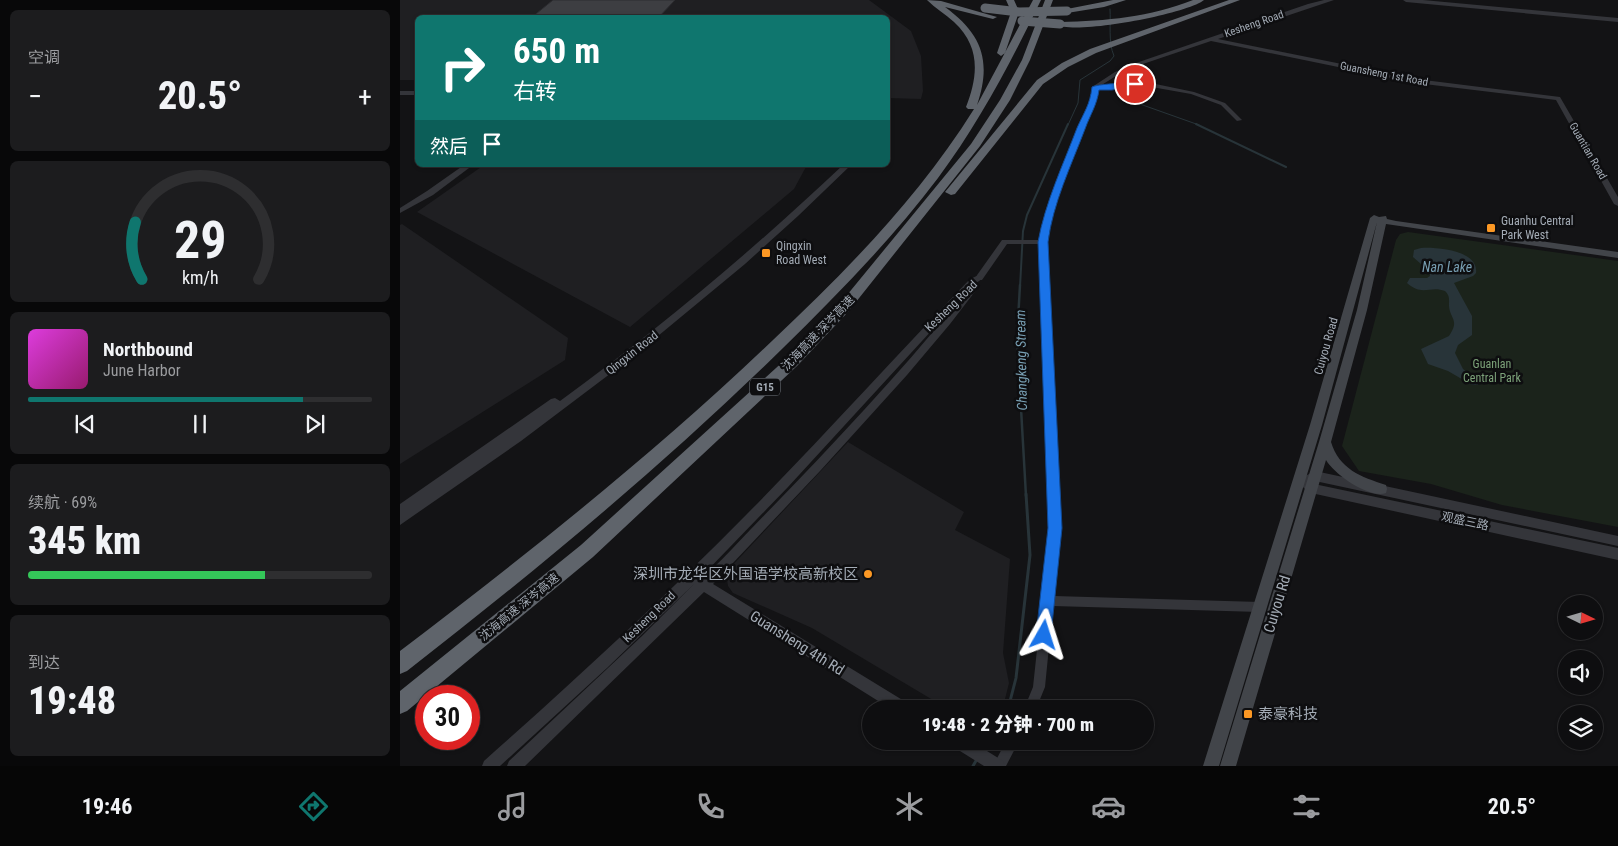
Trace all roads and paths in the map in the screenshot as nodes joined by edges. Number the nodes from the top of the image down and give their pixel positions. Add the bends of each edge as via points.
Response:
1 (931, 0) edge
2 (935, 0) edge
3 (955, 0) edge
4 (1010, 0) edge
5 (1037, 0) edge
6 (1049, 0) edge
7 (1122, 0) edge
8 (1200, 0) edge
9 (1216, 0) edge
10 (1236, 0) edge
11 (1314, 0) edge
12 (1331, 0) edge
13 (1406, 0) edge
14 (1440, 0) edge
15 (1618, 18) edge
16 (1118, 38) junction
17 (1211, 39) junction
18 (1095, 87) junction
19 (400, 91) edge
20 (415, 92) edge
21 (1558, 98) joint
22 (971, 107) junction
23 (1239, 120) dead end
24 (460, 167) edge
25 (466, 167) edge
26 (837, 167) edge
27 (845, 167) edge
28 (1618, 204) edge
29 (401, 207) edge
30 (1380, 220) junction
31 (1043, 242) junction
32 (1618, 250) edge
33 (1618, 255) edge
34 (979, 278) junction
35 (843, 309) junction
36 (1325, 442) junction
37 (1309, 481) junction
38 (1381, 489) junction
39 (400, 510) edge
40 (400, 520) edge
41 (580, 521) junction
42 (1618, 541) edge
43 (1618, 554) edge
44 (691, 577) junction
45 (704, 585) junction
46 (1047, 601) junction
47 (1260, 606) junction
48 (400, 664) edge
49 (889, 700) edge
50 (1034, 700) edge
51 (400, 704) edge
52 (972, 750) edge
53 (1008, 750) edge
54 (489, 766) edge
55 (514, 766) edge
56 (999, 766) edge
57 (1211, 766) edge
58 (1228, 766) edge

1 - 22 highway via 970,33 977,47 981,78
2 - 8 highway, bridge via 993,17 1060,24 1118,21 1170,12
3 - 7 highway, bridge via 1018,12 1068,11
4 - 22 highway via 1014,15 1004,47
5 - 41 highway, 沈海高速 深岑高速 / G15 via 989,94 946,159 893,227 732,390
6 - 35 highway, 沈海高速 深岑高速 / G15 via 1026,60 975,146
9 - 16 highway
10 - 16 highway via 1204,13
11 - 18 street, Kesheng Road via 1122,65 1102,77
12 - 17 street, Kesheng Road
13 - 15 street
14 - 15 street
16 - 35 highway via 1040,82 933,213
17 - 18 street, Kesheng Road via 1131,66
17 - 21 street, Guansheng 1st Road via 1416,81
18 - 23 street via 1146,84 1192,93 1223,104
18 - 31 street via 1094,102 1046,220
19 - 20 street
21 - 28 street, Guantian Road
22 - 41 highway via 886,220 750,360
24 - 29 street
25 - 29 street via 430,193
26 - 39 street, Qingxin Road via 766,234 659,324 525,424
27 - 40 street, Qingxin Road via 773,236 651,338
30 - 32 main road
30 - 33 main road
30 - 36 main road, Cuiyou Road via 1362,310
30 - 37 main road, Cuiyou Road via 1349,316
31 - 34 street via 1005,242
31 - 46 street via 1055,528
34 - 44 street, Kesheng Road
34 - 45 street, Kesheng Road via 950,320 796,491
35 - 51 highway, 沈海高速 深岑高速 / G15 via 792,362 588,551
36 - 37 main road, Cuiyou Rd
36 - 38 main road via 1331,458 1343,471 1356,480
37 - 38 street, 观盛三路
37 - 43 street, 观盛三路
37 - 47 main road, Cuiyou Rd
37 - 58 main road, Cuiyou Rd
38 - 42 street, 观盛三路
41 - 48 highway, 沈海高速 深岑高速 / G15
44 - 45 street, Guansheng 4th Rd
44 - 54 street, Kesheng Road
45 - 49 street, Guansheng 4th Rd
45 - 55 street, Kesheng Road
46 - 47 street
46 - 50 street via 1039,686
47 - 57 main road, Cuiyou Rd
52 - 56 street
53 - 56 street

